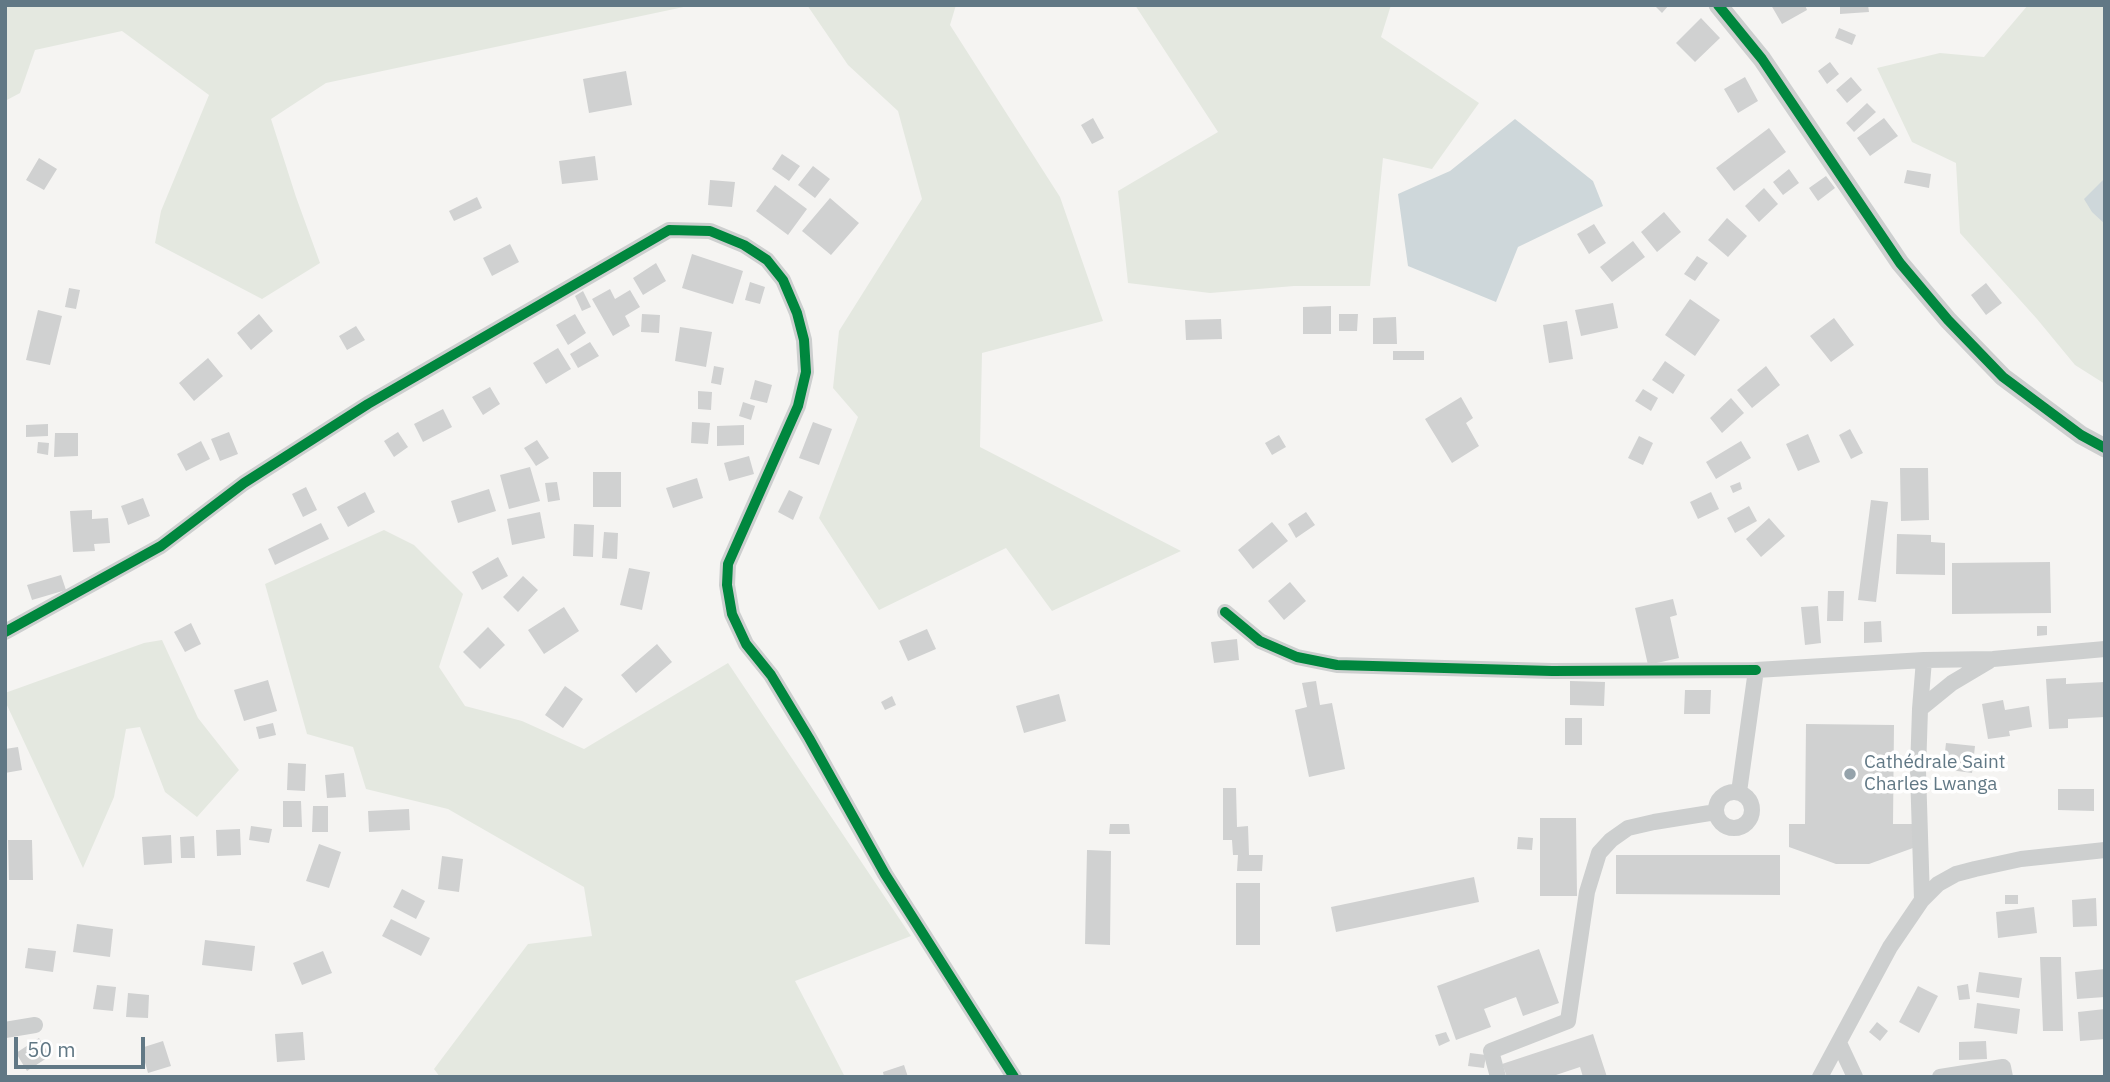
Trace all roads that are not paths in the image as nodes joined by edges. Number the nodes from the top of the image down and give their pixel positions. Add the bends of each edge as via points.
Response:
1 (1718, 5) edge
2 (2105, 448) edge
3 (1225, 612) dead end
4 (5, 632) edge
5 (2105, 649) edge
6 (1993, 659) junction
7 (1924, 660) junction
8 (1756, 670) junction
9 (1920, 709) junction
10 (1739, 792) junction
11 (1716, 812) junction
12 (2105, 850) edge
13 (1922, 900) junction
14 (36, 1025) dead end
15 (5, 1030) edge
16 (1839, 1042) junction
17 (1014, 1077) edge
18 (1498, 1077) edge
19 (1820, 1077) edge
20 (1856, 1077) edge
21 (1940, 1077) edge
22 (2006, 1077) edge

1 - 2 street via 1762,59 1900,263 1948,320 2003,377
3 - 8 street via 1260,641 1297,657 1337,665
4 - 17 street via 161,546 244,483 368,404 669,230 709,231 744,245 767,260 783,280 804,340 806,372 798,406 729,564 732,614 885,874
5 - 6 street
6 - 7 street
6 - 9 street
7 - 8 street
7 - 9 street
8 - 10 street
9 - 13 street
10 - 11 street via 1720,798
10 - 11 street via 1753,808 1749,821 1730,828
11 - 18 street via 1628,828 1599,853 1587,892 1568,1021 1491,1051
12 - 13 street via 2021,859 1956,874
13 - 16 street via 1890,947
14 - 15 street
16 - 19 street
16 - 20 street
21 - 22 street via 2003,1067

